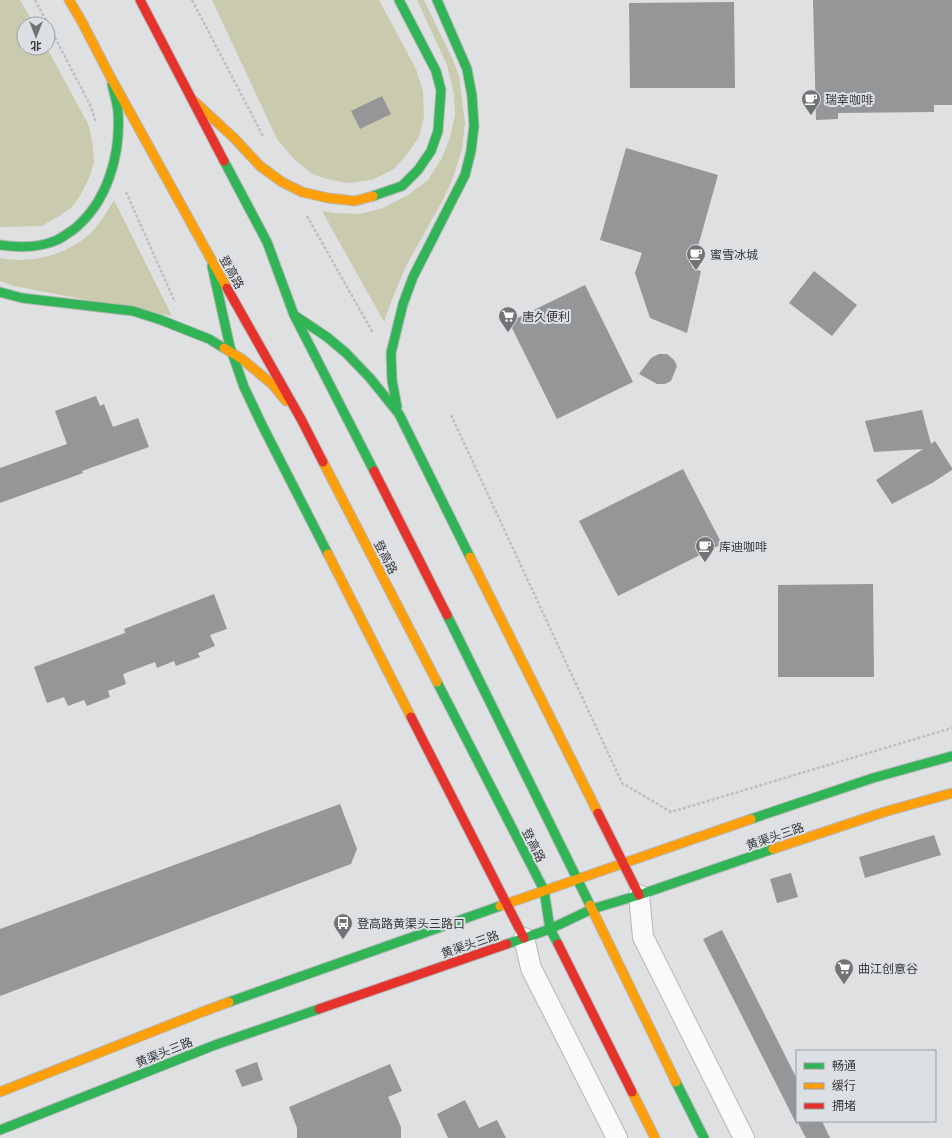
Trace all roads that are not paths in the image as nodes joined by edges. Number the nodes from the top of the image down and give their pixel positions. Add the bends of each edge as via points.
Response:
1 (69, 0) edge
2 (140, 0) edge
3 (399, 0) edge
4 (437, 0) edge
5 (111, 78) junction
6 (191, 98) junction
7 (0, 245) edge
8 (209, 255) junction
9 (0, 292) edge
10 (294, 315) junction
11 (232, 353) junction
12 (399, 414) junction
13 (301, 418) junction
14 (952, 756) edge
15 (952, 793) edge
16 (623, 864) junction
17 (577, 878) junction
18 (544, 890) junction
19 (639, 895) junction
20 (507, 903) junction
21 (592, 908) junction
22 (550, 929) junction
23 (524, 938) junction
24 (0, 1092) edge
25 (0, 1130) edge
26 (617, 1138) edge
27 (655, 1138) edge
28 (704, 1138) edge
29 (744, 1138) edge

1 - 5 main road, 登高路
2 - 6 main road, 登高路
3 - 6 main road via 436,71 441,90 438,132 431,151 418,170 402,186 355,201 302,192 282,182 260,166
4 - 12 main road via 467,69 474,126 465,175 413,277 403,304 391,353 392,380
5 - 7 main road via 118,110 115,159 101,197 92,212 84,222 56,241 24,247
5 - 8 main road, 登高路
6 - 10 main road, 登高路 via 267,242
8 - 11 main road
8 - 13 main road, 登高路
9 - 11 main road via 22,298 133,311 188,330
10 - 12 main road via 337,345 359,365
10 - 17 main road, 登高路
11 - 13 main road via 272,384
11 - 20 main road via 262,425
12 - 16 main road
13 - 18 main road, 登高路
14 - 16 main road, 黄渠头三路 via 873,778
15 - 19 main road, 黄渠头三路 via 884,812
16 - 17 main road, 黄渠头三路
16 - 19 main road
17 - 18 main road, 黄渠头三路
17 - 21 main road, 登高路
18 - 20 main road, 黄渠头三路
18 - 22 main road, 登高路
19 - 21 main road, 黄渠头三路
19 - 29 street via 642,937
20 - 23 main road
20 - 24 main road, 黄渠头三路 via 202,1012
21 - 22 main road, 黄渠头三路
21 - 28 main road, 登高路
22 - 23 main road, 黄渠头三路
22 - 27 main road, 登高路
23 - 25 main road, 黄渠头三路 via 215,1045
23 - 26 street via 531,968

